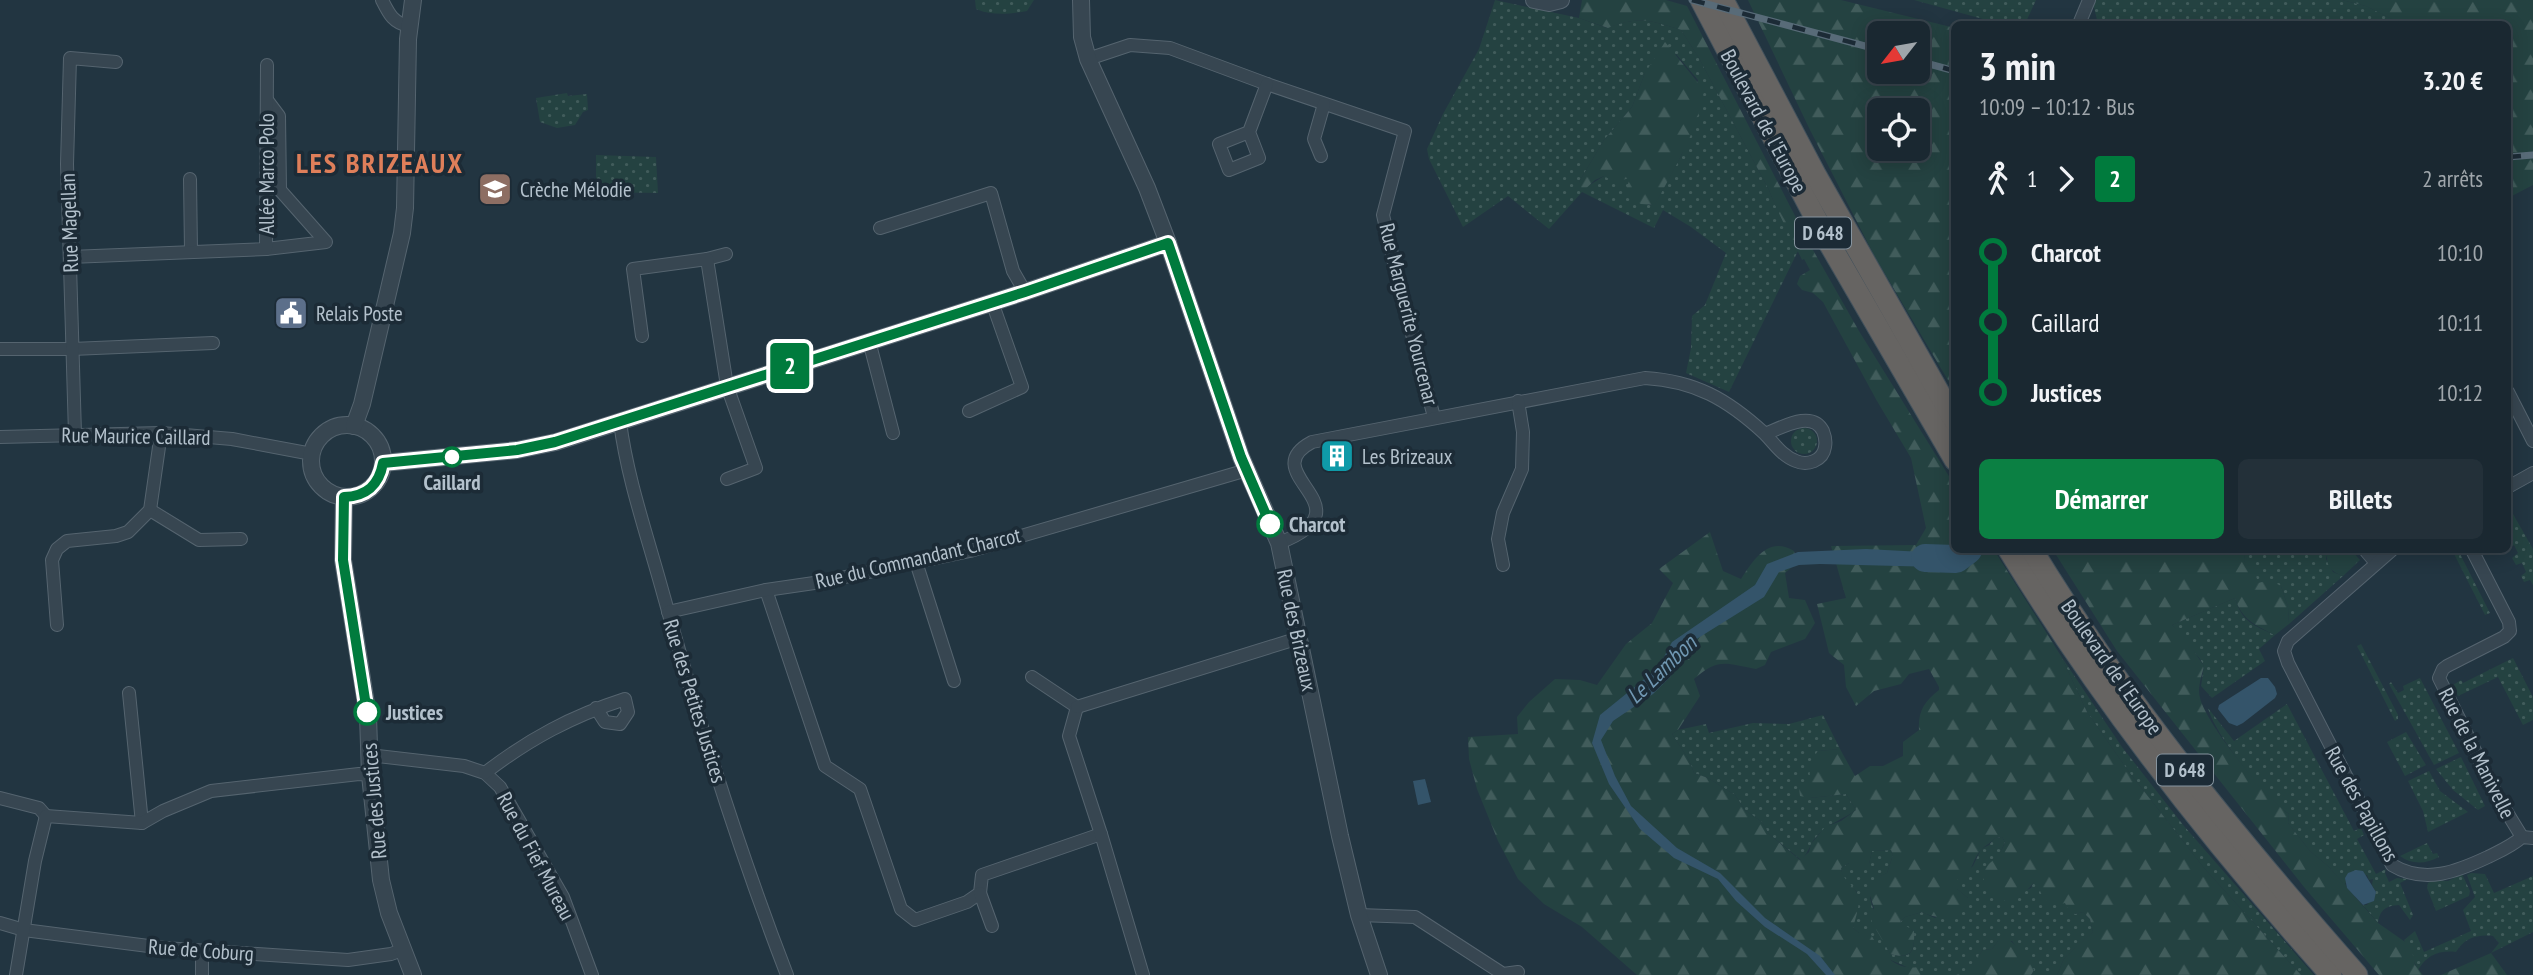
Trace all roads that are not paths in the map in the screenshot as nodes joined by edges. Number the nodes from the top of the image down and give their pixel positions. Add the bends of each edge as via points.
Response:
1 (382, 0) edge
2 (413, 0) edge
3 (1081, 0) edge
4 (1534, 0) edge
5 (1561, 0) edge
6 (1701, 0) edge
7 (1723, 0) edge
8 (2089, 0) edge
9 (2080, 21) edge
10 (409, 26) junction
11 (1088, 59) junction
12 (116, 62) dead end
13 (267, 65) dead end
14 (1267, 84) junction
15 (267, 99) junction
16 (1324, 104) junction
17 (1249, 132) dead end
18 (1321, 156) dead end
19 (190, 179) dead end
20 (880, 228) dead end
21 (1168, 243) junction
22 (266, 249) junction
23 (191, 251) junction
24 (726, 254) dead end
25 (70, 257) junction
26 (707, 259) junction
27 (1025, 292) junction
28 (992, 302) junction
29 (642, 336) dead end
30 (869, 341) junction
31 (214, 343) dead end
32 (0, 349) edge
33 (72, 349) junction
34 (727, 386) junction
35 (2511, 398) edge
36 (1518, 401) junction
37 (969, 411) dead end
38 (1951, 414) edge
39 (1434, 417) junction
40 (620, 422) junction
41 (354, 426) junction
42 (161, 433) junction
43 (893, 433) dead end
44 (75, 434) junction
45 (1765, 435) junction
46 (0, 437) edge
47 (2533, 441) edge
48 (1951, 453) edge
49 (312, 454) junction
50 (383, 463) junction
51 (1247, 470) junction
52 (2533, 473) edge
53 (727, 479) dead end
54 (2511, 485) edge
55 (344, 497) junction
56 (150, 510) junction
57 (241, 539) dead end
58 (1279, 543) junction
59 (2011, 553) edge
60 (2034, 553) edge
61 (2368, 553) edge
62 (2388, 553) edge
63 (2474, 553) edge
64 (916, 562) junction
65 (2376, 563) junction
66 (1503, 565) dead end
67 (766, 590) junction
68 (668, 612) junction
69 (58, 625) dead end
70 (1299, 638) junction
71 (1032, 677) dead end
72 (954, 681) dead end
73 (129, 693) dead end
74 (1077, 707) junction
75 (596, 708) dead end
76 (369, 755) junction
77 (485, 773) junction
78 (370, 775) junction
79 (0, 798) edge
80 (46, 816) junction
81 (142, 823) junction
82 (1101, 834) junction
83 (2528, 838) edge
84 (980, 893) junction
85 (1359, 915) junction
86 (0, 923) edge
87 (992, 926) dead end
88 (24, 930) junction
89 (402, 950) junction
90 (202, 951) junction
91 (1518, 972) dead end
92 (16, 975) edge
93 (202, 975) edge
94 (413, 975) edge
95 (592, 975) edge
96 (787, 975) edge
97 (1143, 975) edge
98 (1379, 975) edge
99 (2331, 975) edge
100 (2357, 975) edge

1 - 10 street via 392,19
2 - 10 street
3 - 11 street, Rue des Brizeaux
4 - 5 street
6 - 48 highway, Boulevard de l'Europe / D 648 via 1825,236
7 - 38 highway, Boulevard de l'Europe / D 648
8 - 9 street
10 - 41 street via 402,233
11 - 14 street, Rue Marguerite Yourcenar via 1130,45 1158,46
11 - 21 street, Rue des Brizeaux
12 - 25 street, Rue Magellan via 70,58
13 - 15 street, Allée Marco Polo
14 - 16 street, Rue Marguerite Yourcenar
14 - 17 street
15 - 22 street, Allée Marco Polo
15 - 22 street via 279,116 280,190 326,242
16 - 18 street via 1314,139
16 - 39 street, Rue Marguerite Yourcenar via 1405,131 1383,215
19 - 23 street
20 - 27 street via 991,194 1013,271
21 - 27 street
21 - 51 street, Rue des Brizeaux
22 - 23 street, Allée Marco Polo
23 - 25 street, Allée Marco Polo
24 - 26 street
25 - 33 street, Rue Magellan
26 - 29 street via 633,269
26 - 34 street
27 - 28 street
28 - 30 street
28 - 37 street via 1022,387
30 - 34 street
30 - 43 street
31 - 33 street
32 - 33 street
33 - 44 street, Rue Magellan
34 - 40 street
34 - 53 street via 756,468
35 - 47 street
36 - 39 street
36 - 45 street via 1645,378 1666,379 1730,405
36 - 66 street via 1522,469 1503,513 1498,539
39 - 58 street via 1303,447 1296,454 1297,477 1313,496 1318,510 1315,522 1305,532
40 - 50 street via 517,450
40 - 68 street, Rue des Petites Justices
41 - 49 street via 343,425 323,435
41 - 50 street via 372,435
42 - 44 street, Rue Maurice Caillard
42 - 49 street, Rue Maurice Caillard via 232,439
42 - 56 street
44 - 46 street, Rue Maurice Caillard
45 - 45 street via 1798,462 1812,462 1825,447 1824,433 1808,420
49 - 55 street via 315,478 332,494
50 - 55 street via 381,474 366,492
51 - 58 street, Rue des Brizeaux
51 - 64 street, Rue du Commandant Charcot via 970,551
52 - 54 street
55 - 76 street, Rue des Justices via 343,560 368,716
56 - 57 street via 199,540
56 - 69 street via 128,532 67,541 57,549 52,560
58 - 70 street, Rue des Brizeaux
59 - 99 highway, Boulevard de l'Europe / D 648 via 2145,751 2232,862
60 - 100 highway, Boulevard de l'Europe / D 648 via 2082,628 2204,794
61 - 65 street
62 - 65 street
63 - 83 street, Rue de la Manivelle via 2510,622 2510,631 2447,666 2440,683 2500,802
64 - 67 street, Rue du Commandant Charcot
64 - 72 street
65 - 83 street, Rue des Papillons via 2284,647 2392,865 2409,872 2454,873
67 - 68 street, Rue du Commandant Charcot
67 - 84 street via 825,766 860,789 901,909 915,920
68 - 96 street, Rue des Petites Justices via 753,887
70 - 74 street
70 - 85 street, Rue des Brizeaux
71 - 74 street
73 - 81 street
74 - 82 street via 1069,736
75 - 77 street via 514,751
76 - 77 street, Rue du Fief Mureau via 464,766
76 - 78 street, Rue des Justices
77 - 95 street, Rue du Fief Mureau via 500,787 563,897
78 - 81 street via 211,790
78 - 89 street, Rue des Justices via 381,880
79 - 80 street via 39,808
80 - 81 street
80 - 88 street
82 - 84 street via 982,875
82 - 97 street
84 - 87 street
85 - 91 street via 1415,917 1503,974
85 - 98 street, Rue des Brizeaux
86 - 88 street, Rue de Coburg
88 - 90 street, Rue de Coburg
88 - 92 street
89 - 90 street, Rue de Coburg via 348,960
89 - 94 street, Rue des Justices
90 - 93 street

